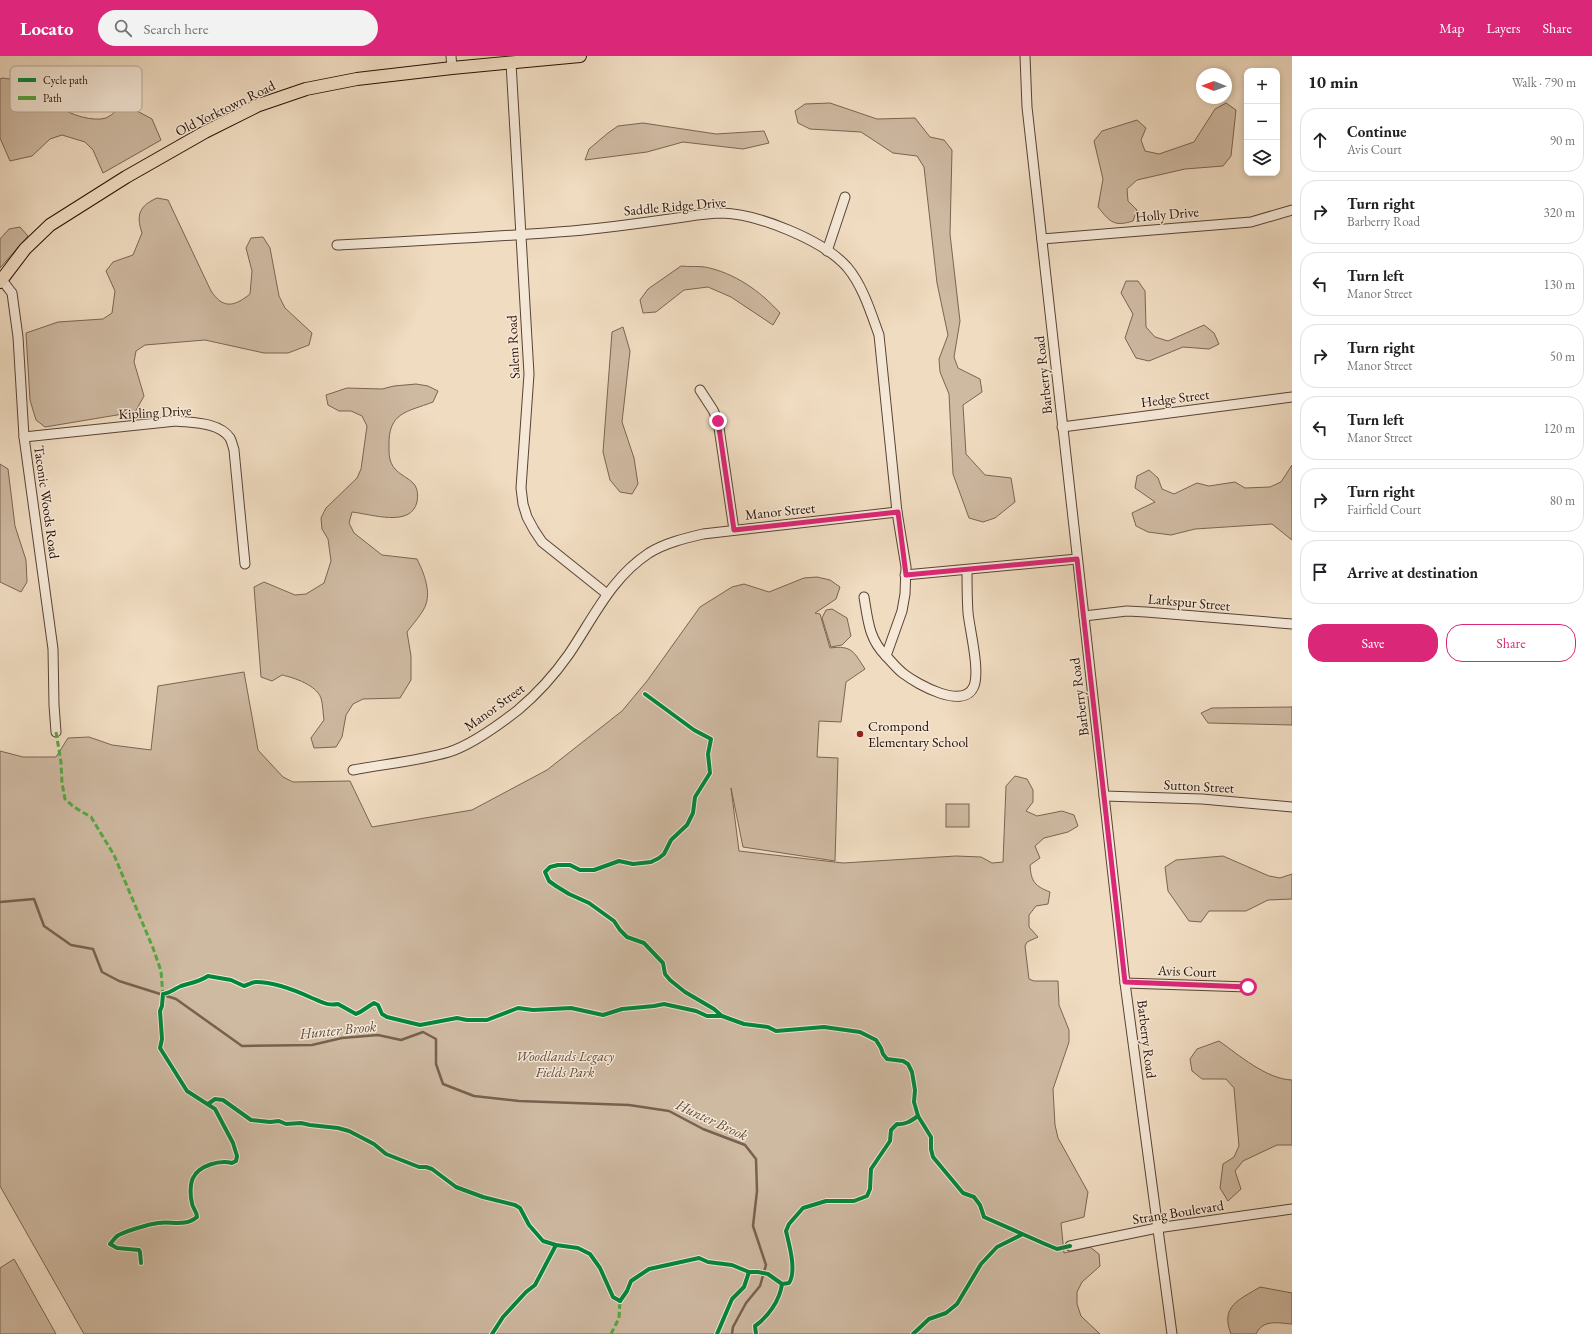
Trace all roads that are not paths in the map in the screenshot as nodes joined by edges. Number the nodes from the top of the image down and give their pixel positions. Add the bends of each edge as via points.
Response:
1 (580, 56) edge
2 (1025, 56) edge
3 (452, 62) edge
4 (511, 63) junction
5 (845, 197) dead end
6 (1292, 210) edge
7 (520, 235) junction
8 (1042, 239) junction
9 (337, 245) dead end
10 (828, 251) junction
11 (1, 281) edge
12 (700, 390) dead end
13 (1292, 397) edge
14 (1062, 427) junction
15 (24, 437) junction
16 (898, 512) junction
17 (734, 530) junction
18 (1077, 559) junction
19 (245, 564) dead end
20 (967, 570) junction
21 (906, 575) junction
22 (606, 594) junction
23 (864, 597) dead end
24 (1084, 616) junction
25 (1292, 624) edge
26 (886, 656) junction
27 (56, 732) dead end
28 (354, 770) dead end
29 (1104, 796) junction
30 (1292, 807) edge
31 (1125, 982) junction
32 (1248, 987) dead end
33 (1292, 1209) edge
34 (1157, 1228) junction
35 (1070, 1246) dead end
36 (1172, 1334) edge

1 - 4 main road, Old Yorktown Road
2 - 8 street, Barberry Road via 1026,107
3 - 4 main road, Old Yorktown Road
3 - 11 main road, Old Yorktown Road via 306,89 259,105 145,166 50,225 25,249
4 - 7 street, Salem Road
5 - 10 street
6 - 8 street, Holly Drive via 1251,222
7 - 9 street, Saddle Ridge Drive
7 - 10 street, Saddle Ridge Drive via 722,213 748,216 776,224
7 - 22 street, Salem Road via 529,374 521,488 523,504 542,542
8 - 14 street, Barberry Road
10 - 16 street, Saddle Ridge Drive via 847,267 859,287 879,336
11 - 15 street, Taconic Woods Road via 12,293 14,302
12 - 17 street via 718,421
13 - 14 street, Hedge Street
14 - 18 street, Barberry Road
15 - 19 street, Kipling Drive via 176,422 198,423 224,433 230,439 234,450
15 - 27 street, Taconic Woods Road via 53,649
16 - 17 street, Manor Street
16 - 21 street
17 - 22 street, Manor Street via 683,538 651,552 634,564
18 - 20 street
18 - 24 street, Barberry Road
20 - 21 street
20 - 26 street via 968,613 975,673 974,686 970,692 964,695 944,695 903,673
21 - 26 street via 902,611
22 - 28 street, Manor Street via 568,655 542,687 518,710 473,741 450,751
23 - 26 street via 874,640
24 - 25 street, Larkspur Street via 1127,611
24 - 29 street, Barberry Road
29 - 30 street, Sutton Street via 1202,799
29 - 31 street, Barberry Road
31 - 32 street, Avis Court
31 - 34 street, Barberry Road
33 - 34 street, Strang Boulevard
34 - 35 street, Strang Boulevard
34 - 36 street, Barberry Road

